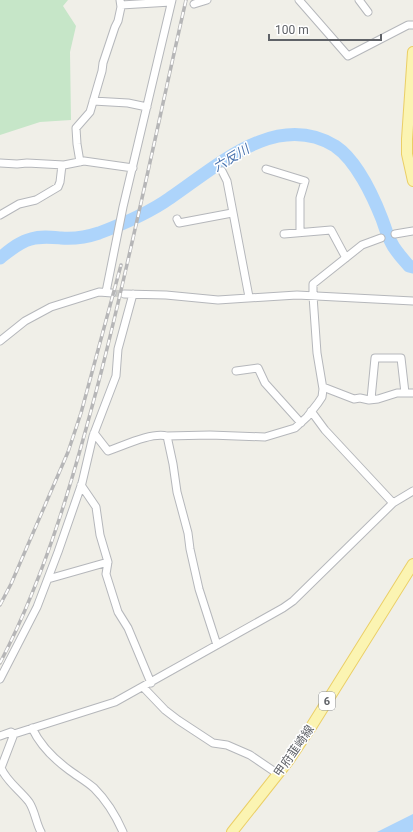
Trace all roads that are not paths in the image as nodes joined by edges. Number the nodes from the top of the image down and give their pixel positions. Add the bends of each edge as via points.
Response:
1 (206, 0) edge
2 (299, 0) edge
3 (359, 0) edge
4 (171, 1) edge
5 (121, 3) edge
6 (194, 4) dead end
7 (368, 12) dead end
8 (413, 25) edge
9 (413, 52) edge
10 (411, 87) edge
11 (93, 101) junction
12 (147, 107) junction
13 (80, 162) junction
14 (0, 163) edge
15 (62, 165) junction
16 (132, 168) junction
17 (266, 169) dead end
18 (222, 171) dead end
19 (413, 180) edge
20 (232, 213) junction
21 (0, 216) edge
22 (177, 218) dead end
23 (413, 231) edge
24 (300, 232) junction
25 (284, 234) dead end
26 (395, 234) dead end
27 (380, 238) dead end
28 (346, 258) junction
29 (124, 294) tunnel mouth
30 (133, 294) junction
31 (313, 296) junction
32 (249, 297) junction
33 (413, 301) edge
34 (0, 341) edge
35 (236, 371) dead end
36 (322, 387) junction
37 (409, 393) edge
38 (371, 400) junction
39 (311, 411) junction
40 (301, 422) junction
41 (94, 433) junction
42 (167, 436) junction
43 (81, 485) junction
44 (413, 491) edge
45 (393, 503) junction
46 (108, 562) junction
47 (413, 564) edge
48 (48, 579) junction
49 (217, 645) junction
50 (0, 679) edge
51 (150, 682) junction
52 (143, 687) junction
53 (32, 728) junction
54 (14, 734) junction
55 (0, 736) edge
56 (0, 768) edge
57 (278, 774) junction
58 (41, 832) edge
59 (123, 832) edge
60 (232, 832) edge

1 - 6 street
2 - 8 street via 348,56 408,25
3 - 7 street
4 - 5 street
4 - 12 street
5 - 11 street via 118,21
9 - 10 main road
10 - 19 main road via 407,154
11 - 12 street
11 - 13 street via 90,112 76,128
12 - 16 street
13 - 15 street
13 - 16 street
14 - 15 street
15 - 21 street via 58,187 36,200 19,204
16 - 34 street via 117,235 109,292 99,292 51,307 25,321
17 - 24 street via 305,181 300,198
18 - 20 street via 227,181
20 - 22 street via 179,223
20 - 32 street
23 - 26 street
24 - 25 street
24 - 28 street via 332,230
27 - 28 street via 362,245
28 - 31 street via 313,284
29 - 30 street
30 - 32 street via 218,300
30 - 41 street via 118,349 116,376
31 - 32 street
31 - 33 street
31 - 36 street
35 - 40 street via 258,368 265,383
36 - 38 street via 354,399
36 - 39 street via 322,397
37 - 38 street via 397,393
37 - 38 street via 401,358 375,358
39 - 40 street
39 - 45 street via 325,430
40 - 42 street via 286,432 265,437
41 - 42 street via 108,451 149,437
41 - 43 street
42 - 49 street via 199,589
43 - 46 street via 96,507 100,535
43 - 48 street
44 - 45 street
45 - 49 street via 293,600
46 - 48 street
46 - 51 street via 106,574 118,612 128,628
47 - 57 main road, 甲府韮崎線 / 6 via 311,727
48 - 50 street via 37,607
49 - 51 street
51 - 52 street
52 - 53 street via 115,702
52 - 57 street via 165,710 213,743 227,745 250,755
53 - 54 street
53 - 59 street via 54,757 102,797
54 - 55 street via 11,732
54 - 56 street
56 - 58 street via 14,788 29,802
57 - 60 main road, 甲府韮崎線 / 6

